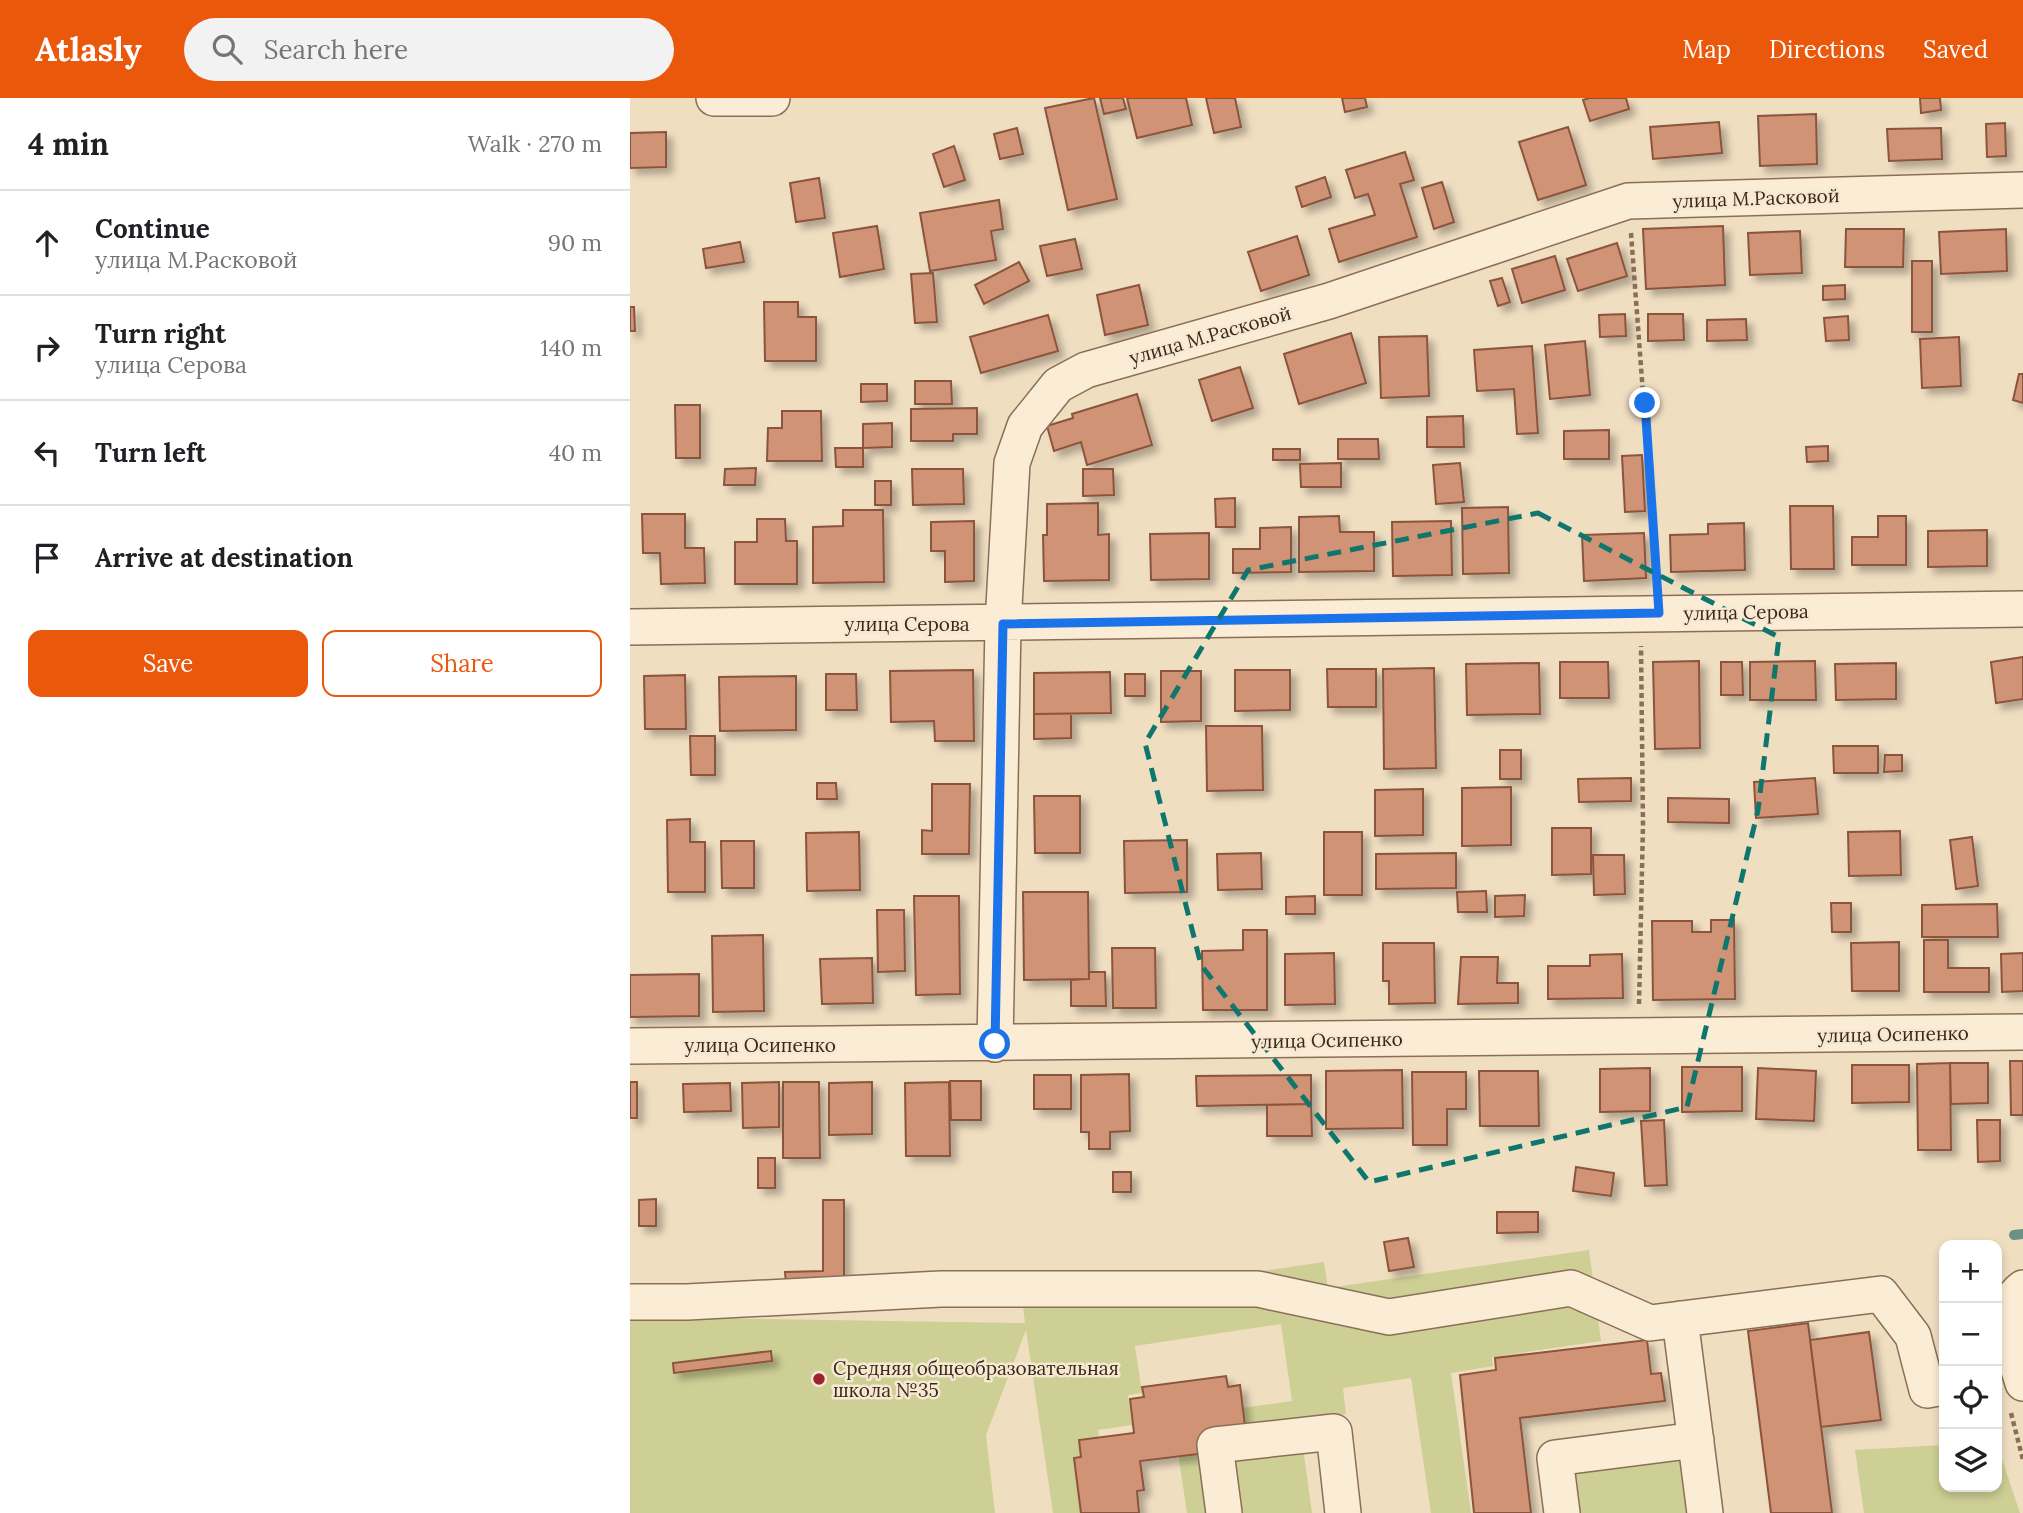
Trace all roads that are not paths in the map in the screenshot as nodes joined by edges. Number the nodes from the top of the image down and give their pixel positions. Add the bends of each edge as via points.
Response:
1 (713, 98) edge
2 (772, 98) edge
3 (2023, 190) edge
4 (2023, 609) edge
5 (1003, 624) junction
6 (630, 627) edge
7 (2023, 1032) edge
8 (995, 1044) junction
9 (630, 1046) edge
10 (2023, 1288) edge
11 (630, 1302) edge
12 (1680, 1319) junction
13 (2010, 1378) edge
14 (1939, 1388) edge
15 (1696, 1440) junction
16 (1345, 1511) edge
17 (1224, 1513) edge
18 (1562, 1513) edge
19 (1705, 1513) edge

1 - 2 street
3 - 5 street, улица М.Расковой via 1628,201 1329,301 1086,370 1058,385 1025,426 1012,463
4 - 5 street, улица Серова
5 - 6 street, улица Серова
5 - 8 street, улица М.Расковой
7 - 8 street, улица Осипенко
8 - 9 street, улица Осипенко
10 - 13 street via 2008,1315
11 - 12 street via 941,1289 1258,1289 1389,1317 1571,1288 1650,1323
12 - 14 street via 1881,1294 1913,1336 1927,1390
12 - 15 street
15 - 18 street via 1555,1458
15 - 19 street
16 - 17 street via 1334,1433 1215,1445

